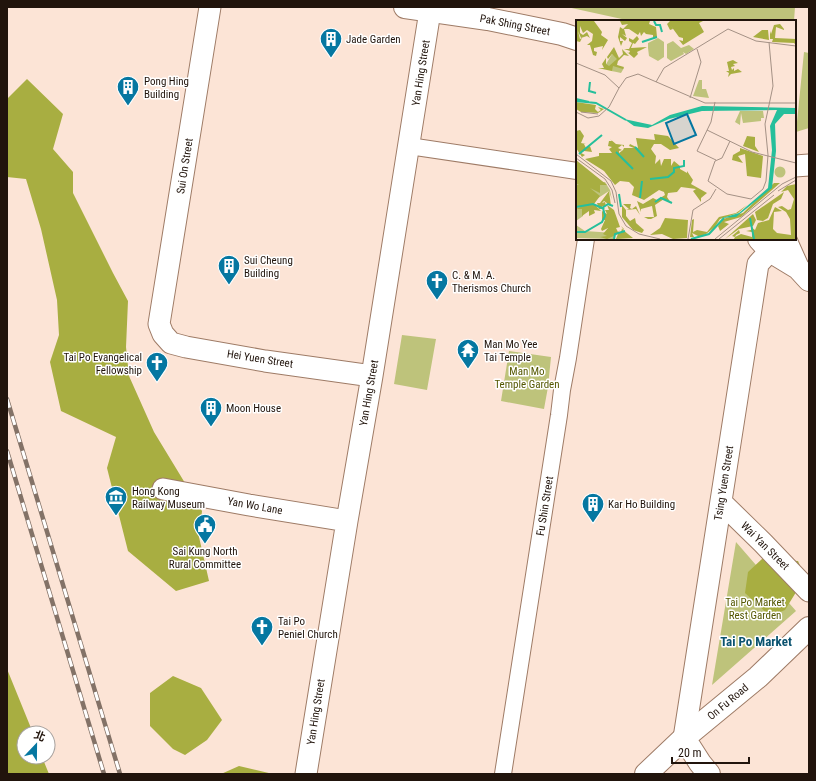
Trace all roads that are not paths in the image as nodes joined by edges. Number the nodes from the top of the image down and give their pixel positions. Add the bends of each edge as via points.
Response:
1 (210, 7) edge
2 (405, 7) edge
3 (430, 11) junction
4 (576, 39) edge
5 (409, 146) junction
6 (809, 165) edge
7 (796, 166) edge
8 (576, 171) edge
9 (586, 240) edge
10 (775, 243) edge
11 (803, 274) edge
12 (159, 324) joint
13 (372, 376) junction
14 (163, 489) dead end
15 (721, 502) junction
16 (347, 522) junction
17 (809, 592) edge
18 (809, 628) edge
19 (684, 738) junction
20 (306, 774) edge
21 (503, 774) edge
22 (646, 774) edge
23 (709, 774) edge

1 - 12 street, Sui On Street
2 - 3 street, Pak Shing Street
3 - 4 street, Pak Shing Street via 488,19
3 - 5 street, Yan Hing Street
5 - 8 street
5 - 13 street, Yan Hing Street
6 - 7 street
9 - 21 street, Fu Shin Street
10 - 11 street
10 - 15 street, Tsing Yuen Street via 758,264
12 - 13 street, Hei Yuen Street via 171,343 186,347
13 - 16 street, Yan Hing Street
14 - 16 street, Yan Wo Lane
15 - 17 street, Wai Yan Street
15 - 19 street, Tsing Yuen Street
16 - 20 street, Yan Hing Street
18 - 19 street, On Fu Road via 758,677
19 - 22 street, On Fu Road
19 - 23 street

